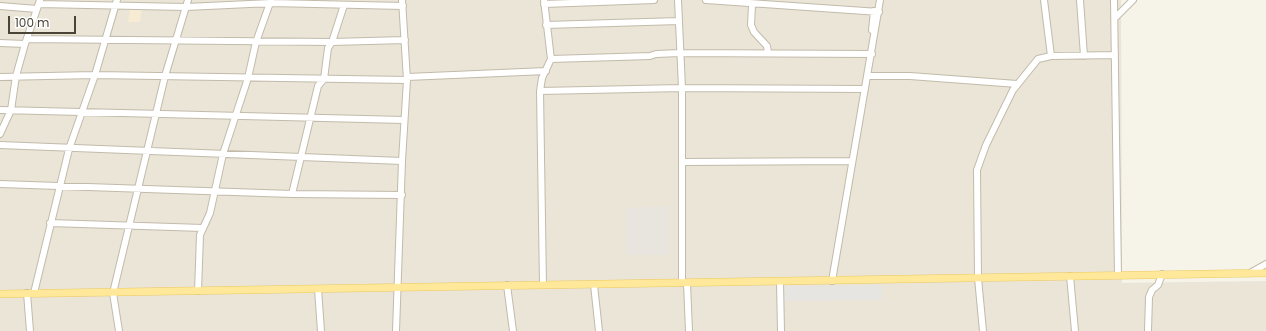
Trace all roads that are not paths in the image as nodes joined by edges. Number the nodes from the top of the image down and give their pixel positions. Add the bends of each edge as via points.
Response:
1 (188, 0) edge
2 (654, 0) edge
3 (678, 0) edge
4 (706, 0) edge
5 (880, 0) edge
6 (1044, 0) edge
7 (1080, 0) edge
8 (1114, 0) edge
9 (1133, 0) edge
10 (271, 2) edge
11 (544, 2) edge
12 (766, 2) edge
13 (116, 3) edge
14 (403, 3) edge
15 (778, 3) edge
16 (39, 4) edge
17 (344, 5) junction
18 (752, 5) dead end
19 (0, 6) edge
20 (186, 7) junction
21 (876, 11) junction
22 (1115, 18) junction
23 (679, 21) junction
24 (546, 25) junction
25 (405, 40) junction
26 (106, 41) junction
27 (26, 42) junction
28 (177, 42) junction
29 (256, 42) junction
30 (332, 42) junction
31 (0, 43) edge
32 (680, 53) junction
33 (768, 53) junction
34 (870, 54) junction
35 (1114, 55) junction
36 (1051, 56) junction
37 (1084, 56) junction
38 (551, 59) junction
39 (546, 71) junction
40 (16, 76) junction
41 (95, 76) junction
42 (166, 76) junction
43 (868, 76) junction
44 (0, 77) edge
45 (248, 78) junction
46 (407, 78) junction
47 (324, 79) junction
48 (1017, 84) junction
49 (682, 88) junction
50 (865, 89) junction
51 (540, 91) junction
52 (0, 110) edge
53 (11, 110) junction
54 (82, 112) junction
55 (157, 113) junction
56 (237, 115) junction
57 (312, 116) junction
58 (404, 120) junction
59 (0, 134) edge
60 (0, 145) edge
61 (70, 149) junction
62 (147, 151) junction
63 (223, 154) junction
64 (301, 158) junction
65 (402, 161) junction
66 (852, 161) junction
67 (682, 162) junction
68 (0, 184) edge
69 (60, 186) junction
70 (138, 189) junction
71 (214, 190) junction
72 (292, 194) junction
73 (402, 195) junction
74 (50, 223) junction
75 (129, 226) junction
76 (203, 228) junction
77 (1266, 264) edge
78 (1250, 273) junction
79 (1266, 273) edge
80 (1162, 274) junction
81 (1118, 275) junction
82 (1070, 276) junction
83 (978, 278) junction
84 (832, 281) junction
85 (780, 282) junction
86 (685, 283) junction
87 (594, 284) junction
88 (507, 285) junction
89 (543, 285) junction
90 (397, 288) junction
91 (318, 289) junction
92 (198, 290) junction
93 (31, 293) junction
94 (113, 293) junction
95 (0, 294) edge
96 (30, 331) edge
97 (119, 331) edge
98 (321, 331) edge
99 (396, 331) edge
100 (513, 331) edge
101 (599, 331) edge
102 (689, 331) edge
103 (781, 331) edge
104 (983, 331) edge
105 (1075, 331) edge
106 (1148, 331) edge

1 - 20 street
2 - 11 street
3 - 23 street
4 - 12 street
5 - 21 street
6 - 36 street
7 - 37 street
8 - 22 street
9 - 22 street
10 - 17 street
10 - 20 street
10 - 29 street
11 - 24 street
12 - 15 street
13 - 16 street
13 - 20 street
13 - 26 street
14 - 17 street
14 - 25 street
15 - 21 street
16 - 19 street
16 - 27 street
17 - 30 street
18 - 33 street via 751,25 767,46
20 - 28 street
21 - 34 street
22 - 35 street
23 - 24 street
23 - 32 street
24 - 38 street
25 - 30 street
25 - 46 street
26 - 27 street
26 - 28 street
26 - 41 street
27 - 31 street
27 - 40 street
28 - 29 street
28 - 42 street
29 - 30 street
29 - 45 street
30 - 47 street via 328,48
32 - 33 street
32 - 38 street
32 - 49 street
33 - 34 street
34 - 43 street
35 - 37 street
35 - 81 street
36 - 37 street
36 - 48 street via 1038,59
38 - 39 street
39 - 46 street
39 - 51 street
40 - 41 street
40 - 44 street
40 - 53 street
41 - 42 street
41 - 54 street
42 - 45 street
42 - 55 street
43 - 48 street via 910,76
43 - 50 street
45 - 47 street
45 - 56 street
46 - 47 street
46 - 58 street
47 - 57 street via 318,86
48 - 83 street via 986,145 977,170
49 - 50 street
49 - 51 street
49 - 67 street
50 - 66 street
51 - 89 street
52 - 53 street
53 - 54 street
53 - 59 street
54 - 55 street
54 - 61 street
55 - 56 street
55 - 62 street
56 - 57 street
56 - 63 street
57 - 58 street
57 - 64 street
58 - 65 street
60 - 61 street
61 - 62 street
61 - 69 street
62 - 63 street
62 - 70 street
63 - 64 street
63 - 71 street
64 - 65 street
64 - 72 street
65 - 73 street
66 - 67 street
66 - 84 street
67 - 86 street
68 - 69 street
69 - 70 street
69 - 74 street
70 - 71 street
70 - 75 street
71 - 72 street
71 - 76 street via 210,213
72 - 73 street
73 - 90 street
74 - 75 street
74 - 93 street
75 - 76 street
75 - 94 street
76 - 92 street via 200,235
77 - 78 street
78 - 79 main road
78 - 80 main road
80 - 81 main road
80 - 106 street via 1149,297
81 - 82 main road
82 - 83 main road
82 - 105 street
83 - 84 main road
83 - 104 street
84 - 85 main road
85 - 86 main road
85 - 103 street
86 - 87 main road
86 - 102 street
87 - 89 main road
87 - 101 street
88 - 89 main road
88 - 90 main road
88 - 100 street
90 - 91 main road
90 - 99 street
91 - 92 main road
91 - 98 street
92 - 94 main road
93 - 94 main road
93 - 95 main road
93 - 96 street
94 - 97 street

